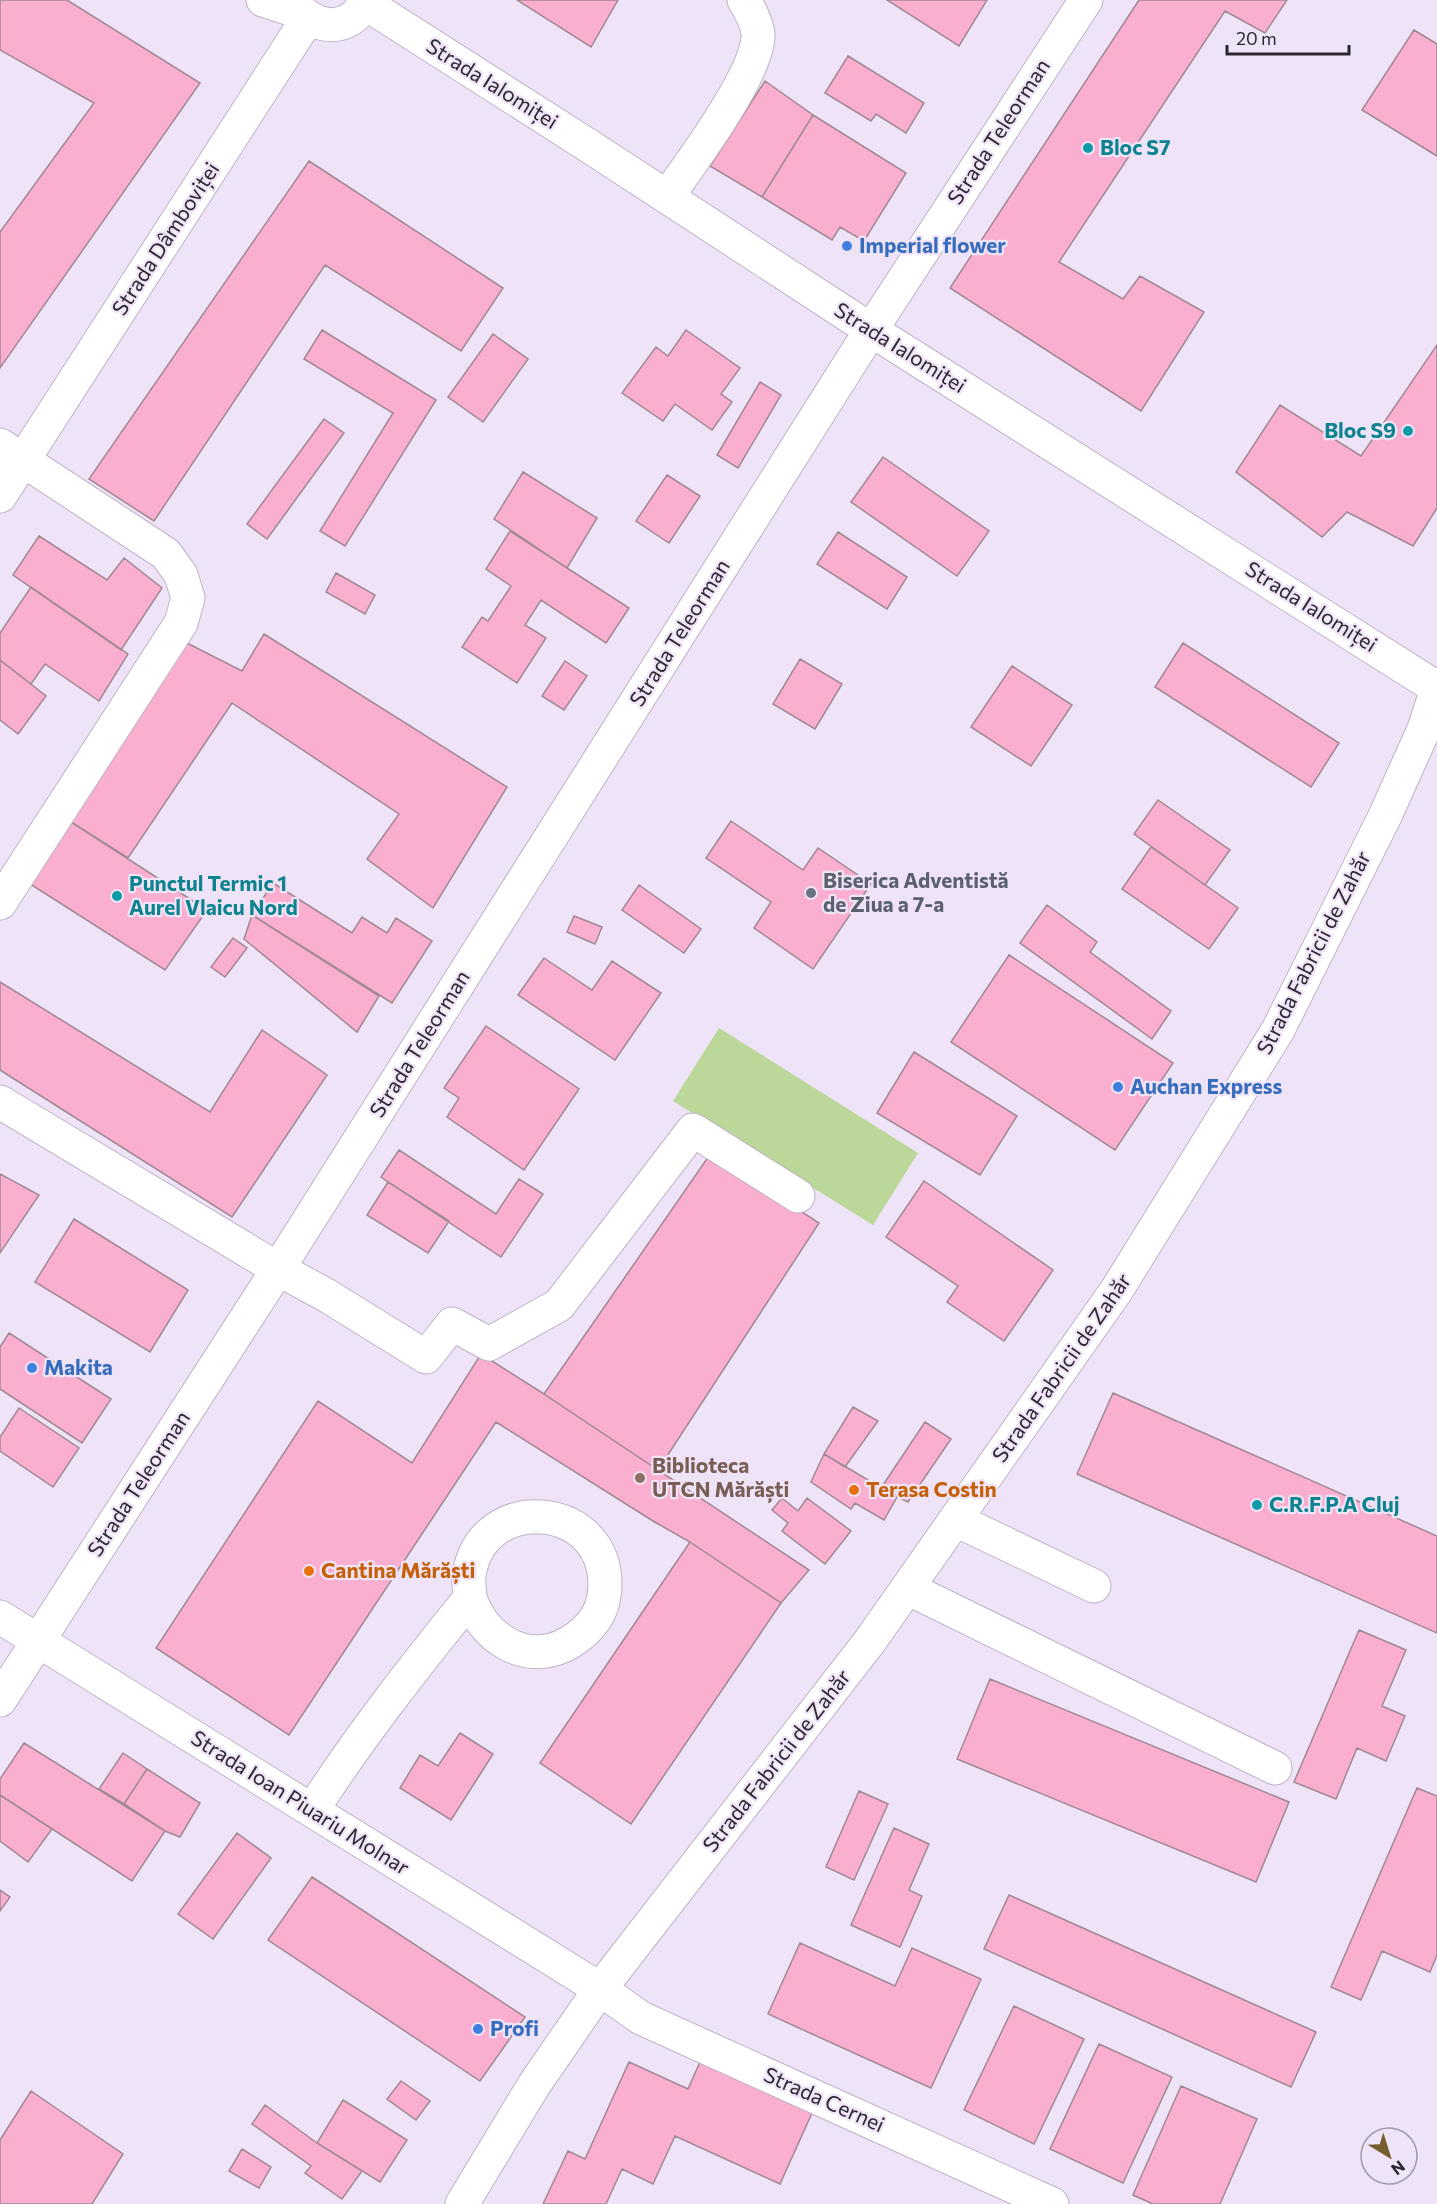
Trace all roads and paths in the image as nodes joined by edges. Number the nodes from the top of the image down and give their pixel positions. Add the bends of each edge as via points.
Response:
1 (263, 0) edge
2 (744, 0) edge
3 (1086, 0) edge
4 (366, 2) edge
5 (301, 10) edge
6 (667, 197) junction
7 (871, 330) junction
8 (12, 453) edge
9 (0, 496) edge
10 (1437, 688) edge
11 (0, 903) edge
12 (0, 1102) edge
13 (798, 1196) dead end
14 (278, 1269) junction
15 (956, 1520) junction
16 (1095, 1586) dead end
17 (907, 1588) junction
18 (470, 1598) junction
19 (0, 1617) edge
20 (38, 1640) junction
21 (0, 1700) edge
22 (1275, 1768) dead end
23 (313, 1809) junction
24 (600, 1989) junction
25 (462, 2204) edge
26 (1053, 2204) edge

1 - 5 street
2 - 6 street via 758,36 754,59
3 - 7 street, Strada Teleorman
4 - 5 street via 359,12 330,25 319,23
4 - 6 street, Strada Ialomiței
5 - 8 street, Strada Dâmboviței
6 - 7 street, Strada Ialomiței
7 - 10 street, Strada Ialomiței
7 - 14 street, Strada Teleorman
8 - 9 street, Strada Dâmboviței
8 - 11 street via 166,554 181,575 188,598 181,623
10 - 15 street, Strada Fabricii de Zahăr via 1424,729 1385,816 1278,1030 1116,1291
12 - 14 street
13 - 14 street via 693,1130 559,1305 489,1344 452,1324 426,1357
14 - 20 street, Strada Teleorman
15 - 16 street
15 - 17 street, Strada Fabricii de Zahăr
17 - 22 street
17 - 24 street, Strada Fabricii de Zahăr
18 - 18 street via 469,1576 475,1555 505,1523 526,1516 548,1516 569,1523 587,1536 604,1567 603,1603 592,1624 575,1640 554,1650 530,1651 508,1645 489,1632
18 - 23 street
19 - 20 street, Strada Ioan Piuariu Molnar
20 - 21 street, Strada Teleorman
20 - 23 street, Strada Ioan Piuariu Molnar
23 - 24 street, Strada Ioan Piuariu Molnar
24 - 25 street, Strada Fabricii de Zahăr via 534,2085
24 - 26 street, Strada Cernei via 641,2018

